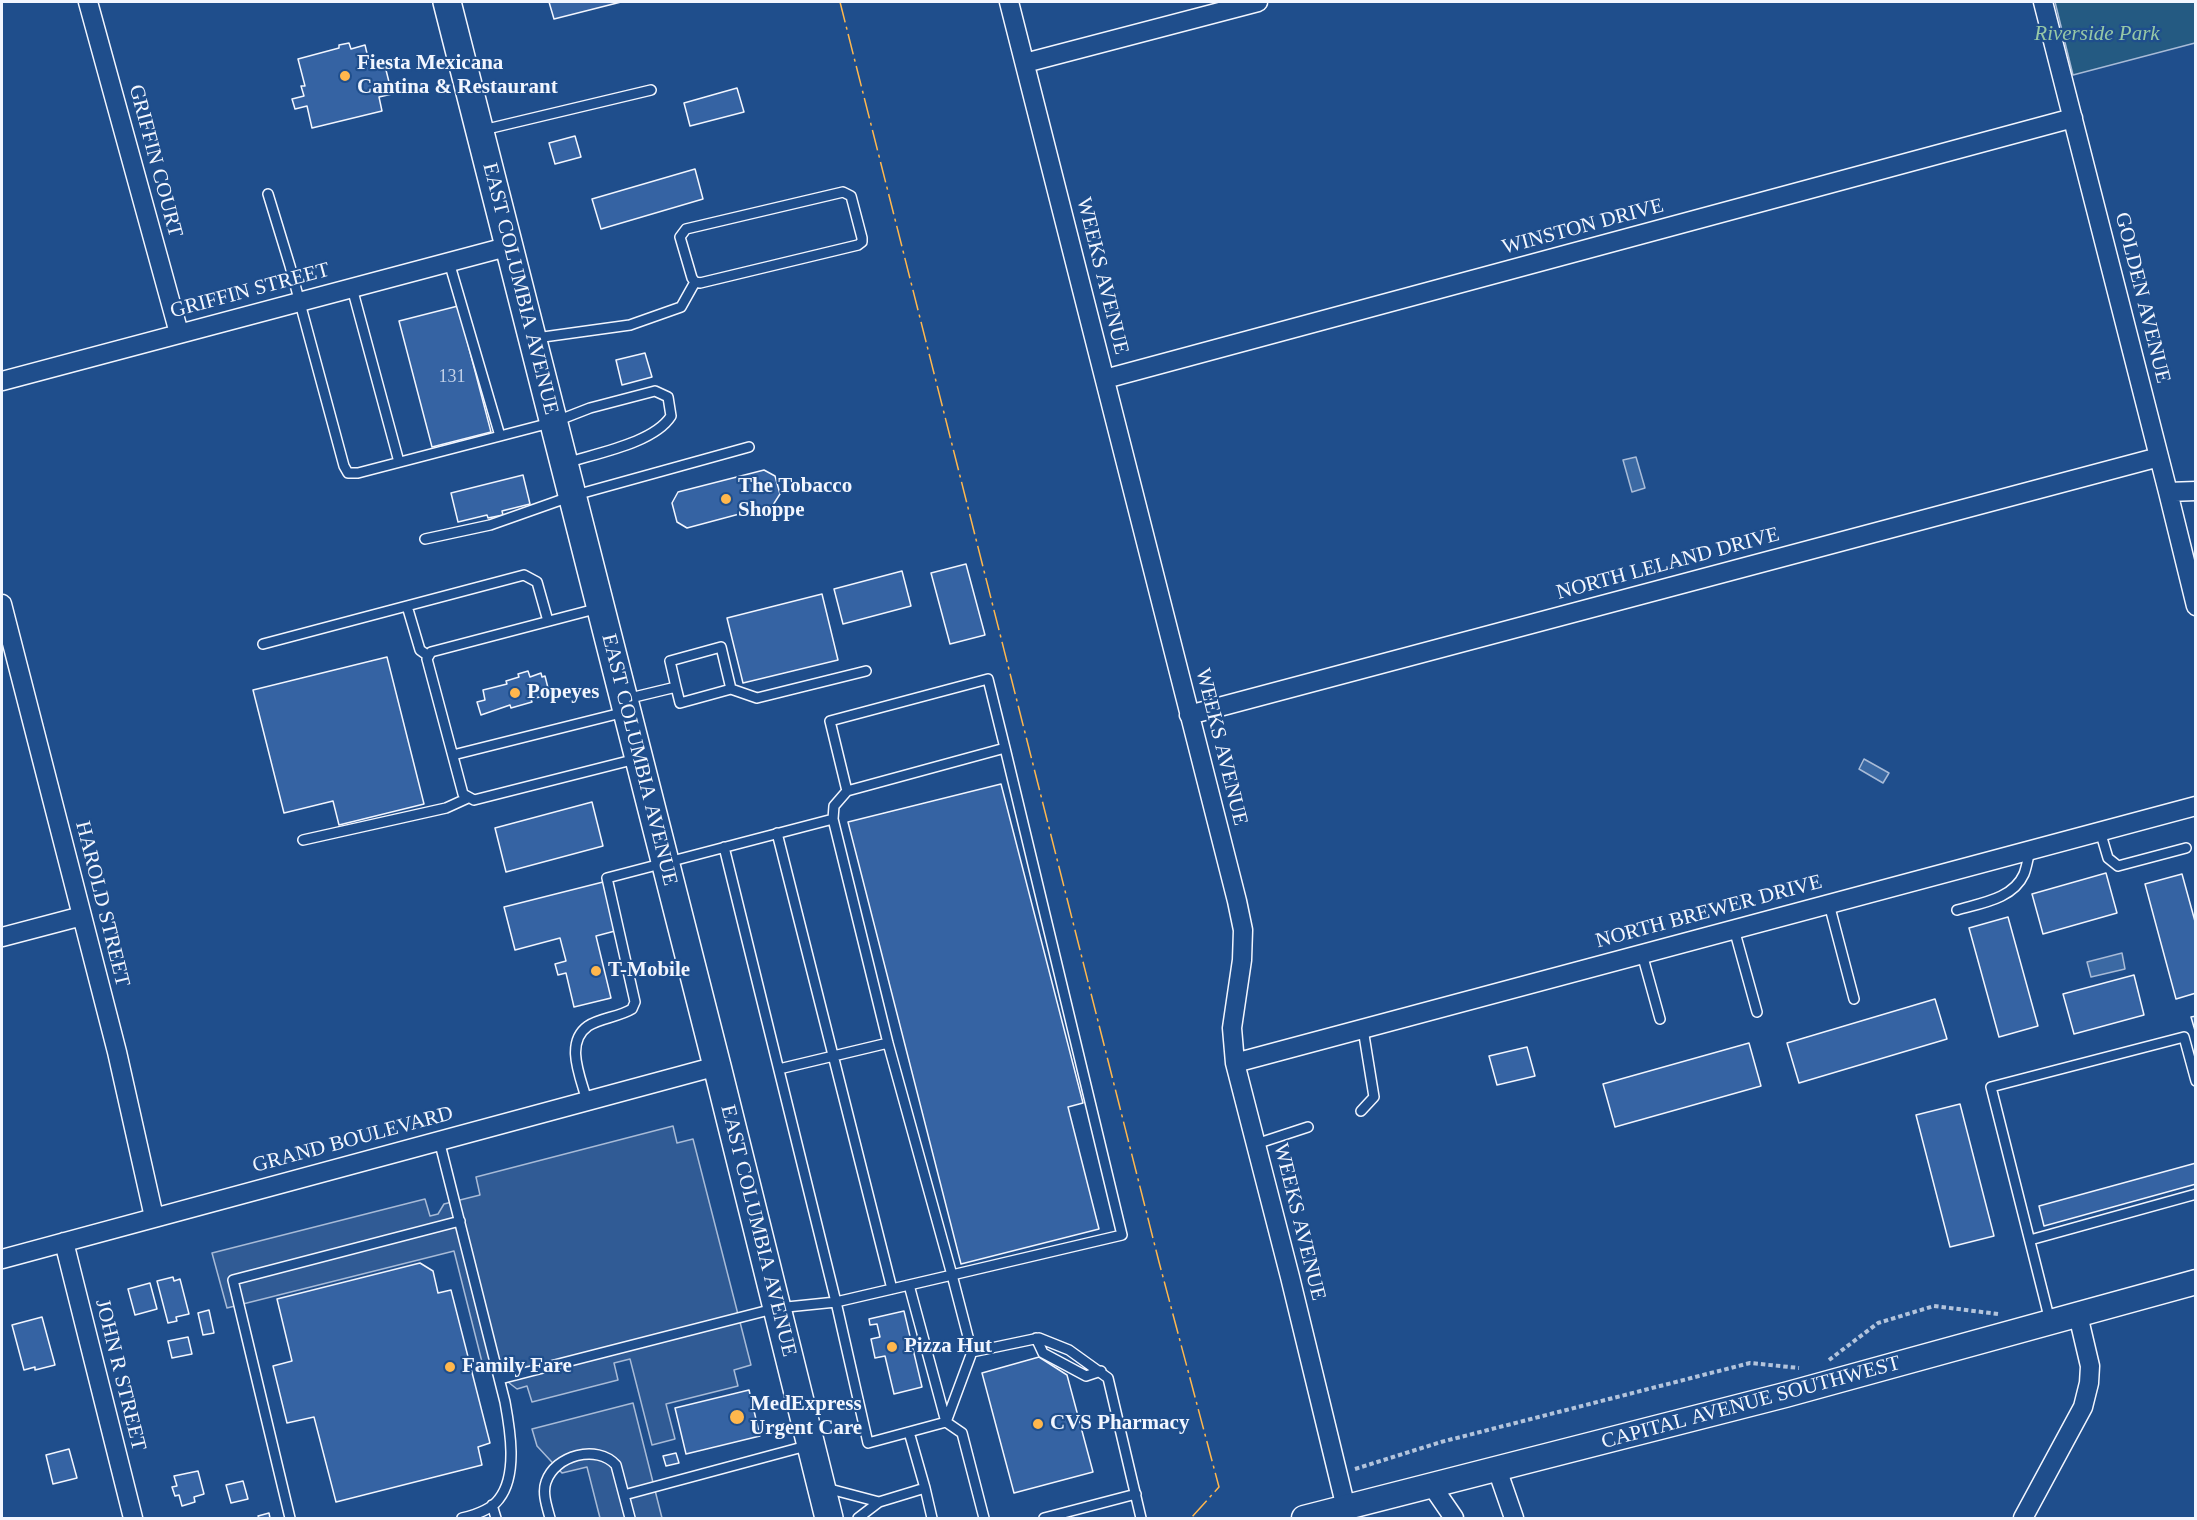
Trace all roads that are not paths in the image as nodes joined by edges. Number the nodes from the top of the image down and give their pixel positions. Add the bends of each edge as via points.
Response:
1 (88, 2) edge
2 (447, 2) edge
3 (1009, 2) edge
4 (1258, 2) edge
5 (2043, 2) edge
6 (1025, 63) junction
7 (651, 90) dead end
8 (2073, 117) junction
9 (481, 131) junction
10 (268, 195) dead end
11 (510, 246) junction
12 (449, 262) junction
13 (695, 282) junction
14 (352, 288) junction
15 (299, 301) junction
16 (179, 333) junction
17 (533, 339) junction
18 (1105, 379) junction
19 (2, 381) edge
20 (554, 422) junction
21 (500, 436) junction
22 (749, 447) dead end
23 (2159, 457) junction
24 (399, 462) junction
25 (564, 464) junction
26 (2196, 491) edge
27 (2169, 492) junction
28 (573, 496) junction
29 (426, 539) dead end
30 (2, 603) edge
31 (407, 606) junction
32 (2196, 606) edge
33 (600, 607) junction
34 (548, 621) junction
35 (263, 644) dead end
36 (427, 656) junction
37 (866, 671) dead end
38 (676, 687) junction
39 (731, 689) junction
40 (625, 706) junction
41 (1189, 715) junction
42 (1005, 747) junction
43 (453, 755) junction
44 (639, 758) junction
45 (847, 791) junction
46 (468, 798) junction
47 (2196, 806) edge
48 (833, 819) junction
49 (2100, 831) junction
50 (777, 833) junction
51 (303, 840) dead end
52 (724, 847) junction
53 (2186, 848) dead end
54 (2030, 850) junction
55 (664, 861) junction
56 (1829, 904) junction
57 (1958, 910) dead end
58 (82, 916) junction
59 (1734, 929) junction
60 (2, 937) edge
61 (1642, 954) junction
62 (1854, 999) dead end
63 (1757, 1012) dead end
64 (1660, 1019) dead end
65 (1363, 1029) junction
66 (888, 1043) junction
67 (833, 1056) junction
68 (1235, 1063) junction
69 (717, 1066) junction
70 (779, 1069) junction
71 (2196, 1081) edge
72 (587, 1101) junction
73 (1361, 1111) dead end
74 (1308, 1127) dead end
75 (439, 1140) junction
76 (1256, 1144) junction
77 (2196, 1194) edge
78 (154, 1216) junction
79 (460, 1221) junction
80 (2030, 1240) junction
81 (64, 1242) junction
82 (2, 1259) edge
83 (952, 1275) junction
84 (2196, 1282) edge
85 (909, 1286) junction
86 (892, 1288) junction
87 (836, 1302) junction
88 (777, 1308) junction
89 (2078, 1315) junction
90 (2050, 1323) junction
91 (1036, 1338) junction
92 (972, 1352) junction
93 (1101, 1371) junction
94 (500, 1379) junction
95 (946, 1422) junction
96 (909, 1432) junction
97 (811, 1444) junction
98 (1497, 1469) junction
99 (1432, 1486) junction
100 (822, 1487) junction
101 (925, 1488) junction
102 (1136, 1494) junction
103 (624, 1495) junction
104 (879, 1502) junction
105 (492, 1505) junction
106 (1346, 1508) junction
107 (133, 1518) edge
108 (290, 1518) edge
109 (462, 1518) edge
110 (496, 1518) edge
111 (550, 1518) edge
112 (630, 1518) edge
113 (829, 1518) edge
114 (858, 1518) edge
115 (932, 1518) edge
116 (984, 1518) edge
117 (1044, 1518) edge
118 (1141, 1518) edge
119 (1304, 1518) edge
120 (1440, 1518) edge
121 (1454, 1518) edge
122 (1514, 1518) edge
123 (2023, 1518) edge

1 - 16 street, GRIFFIN COURT
2 - 9 main road, EAST COLUMBIA AVENUE
3 - 6 street, WEEKS AVENUE
4 - 6 street
5 - 8 street, GOLDEN AVENUE
6 - 18 street, WEEKS AVENUE
7 - 9 lane
8 - 18 street, WINSTON DRIVE
8 - 23 street, GOLDEN AVENUE
9 - 11 main road, EAST COLUMBIA AVENUE
10 - 15 lane
11 - 12 street, GRIFFIN STREET
11 - 17 main road, EAST COLUMBIA AVENUE
12 - 14 street, GRIFFIN STREET
12 - 21 lane
13 - 13 lane via 858,245 862,238 851,196 843,192 686,229 680,237
13 - 17 lane via 681,307 671,311 630,325
14 - 15 street, GRIFFIN STREET
14 - 24 lane
15 - 16 street, GRIFFIN STREET
15 - 24 lane via 344,466 348,472 357,473
16 - 19 street, GRIFFIN STREET
17 - 20 main road, EAST COLUMBIA AVENUE
18 - 41 street, WEEKS AVENUE
20 - 21 lane
20 - 25 main road, EAST COLUMBIA AVENUE
20 - 25 lane via 655,391 668,397 671,409 665,425 652,435
21 - 24 lane
22 - 28 lane
23 - 27 street, GOLDEN AVENUE
23 - 41 street, NORTH LELAND DRIVE
25 - 28 main road, EAST COLUMBIA AVENUE
26 - 27 street
27 - 32 street, GOLDEN AVENUE
28 - 29 lane via 490,525
28 - 33 main road, EAST COLUMBIA AVENUE
30 - 58 street, HAROLD STREET
31 - 34 lane via 524,575 537,582
31 - 35 lane
31 - 36 lane via 420,650
33 - 34 lane
33 - 40 main road, EAST COLUMBIA AVENUE
34 - 36 lane
36 - 43 lane
37 - 39 lane via 757,698
38 - 39 lane via 680,703
38 - 39 lane via 670,660 721,647
38 - 40 lane
40 - 43 lane
40 - 44 main road, EAST COLUMBIA AVENUE
41 - 68 street, WEEKS AVENUE via 1242,930 1242,960 1232,1028
42 - 45 lane
42 - 45 lane via 988,679 830,721
42 - 83 lane via 1122,1234
43 - 46 lane via 463,794
44 - 46 lane via 474,800
44 - 55 main road, EAST COLUMBIA AVENUE
45 - 48 lane via 834,806
46 - 51 lane via 446,808
47 - 49 street, NORTH BREWER DRIVE
48 - 50 lane
48 - 66 lane
49 - 53 lane via 2108,858 2118,866
49 - 54 street, NORTH BREWER DRIVE
50 - 52 lane
50 - 67 lane
52 - 55 lane
52 - 70 lane
54 - 56 street, NORTH BREWER DRIVE
54 - 57 lane via 2017,886 2008,893
55 - 69 main road, EAST COLUMBIA AVENUE
55 - 72 lane via 607,878 635,1002 632,1009 588,1026 578,1036 574,1047
56 - 59 street, NORTH BREWER DRIVE
56 - 62 lane
58 - 60 street
58 - 78 street, HAROLD STREET
59 - 61 street, NORTH BREWER DRIVE
59 - 63 lane
61 - 64 lane
61 - 65 street, NORTH BREWER DRIVE
65 - 68 street, NORTH BREWER DRIVE
65 - 73 lane via 1374,1097
66 - 67 lane
66 - 83 lane
67 - 70 lane
67 - 86 lane
68 - 76 street, WEEKS AVENUE
69 - 72 street, GRAND BOULEVARD
69 - 88 main road, EAST COLUMBIA AVENUE
70 - 87 lane
71 - 80 lane via 2184,1037 1991,1087
72 - 75 street, GRAND BOULEVARD
74 - 76 lane
75 - 78 street, GRAND BOULEVARD
75 - 79 lane
76 - 106 street, WEEKS AVENUE
77 - 80 lane
78 - 81 street, GRAND BOULEVARD
79 - 94 lane
79 - 108 lane via 232,1280
80 - 90 lane
81 - 82 street, GRAND BOULEVARD
81 - 107 street, JOHN R STREET
83 - 85 lane
83 - 92 lane
84 - 89 main road, CAPITAL AVENUE SOUTHWEST
85 - 86 lane
85 - 95 lane
86 - 87 lane
87 - 88 lane
87 - 96 lane via 868,1443
88 - 94 lane
88 - 97 main road, EAST COLUMBIA AVENUE
89 - 90 main road, CAPITAL AVENUE SOUTHWEST
89 - 123 street via 2090,1366 2083,1407
90 - 98 main road, CAPITAL AVENUE SOUTHWEST
91 - 92 lane
91 - 93 lane via 1069,1350
91 - 93 lane via 1043,1353 1086,1376
92 - 95 lane
93 - 102 lane via 1108,1378
94 - 105 lane via 512,1441 508,1479
95 - 96 lane
95 - 116 lane via 962,1433
96 - 101 lane
97 - 100 main road, EAST COLUMBIA AVENUE
97 - 103 lane
98 - 99 main road, CAPITAL AVENUE SOUTHWEST
98 - 122 street
99 - 106 main road, CAPITAL AVENUE SOUTHWEST
99 - 120 street
99 - 121 street
100 - 104 lane
100 - 113 main road, EAST COLUMBIA AVENUE
101 - 104 lane
101 - 115 lane
102 - 117 lane
102 - 118 lane
103 - 111 lane via 616,1465 610,1459 599,1455 573,1457 559,1462 545,1484
103 - 112 lane
104 - 114 lane
105 - 109 lane
105 - 110 lane
106 - 119 main road, CAPITAL AVENUE SOUTHWEST

